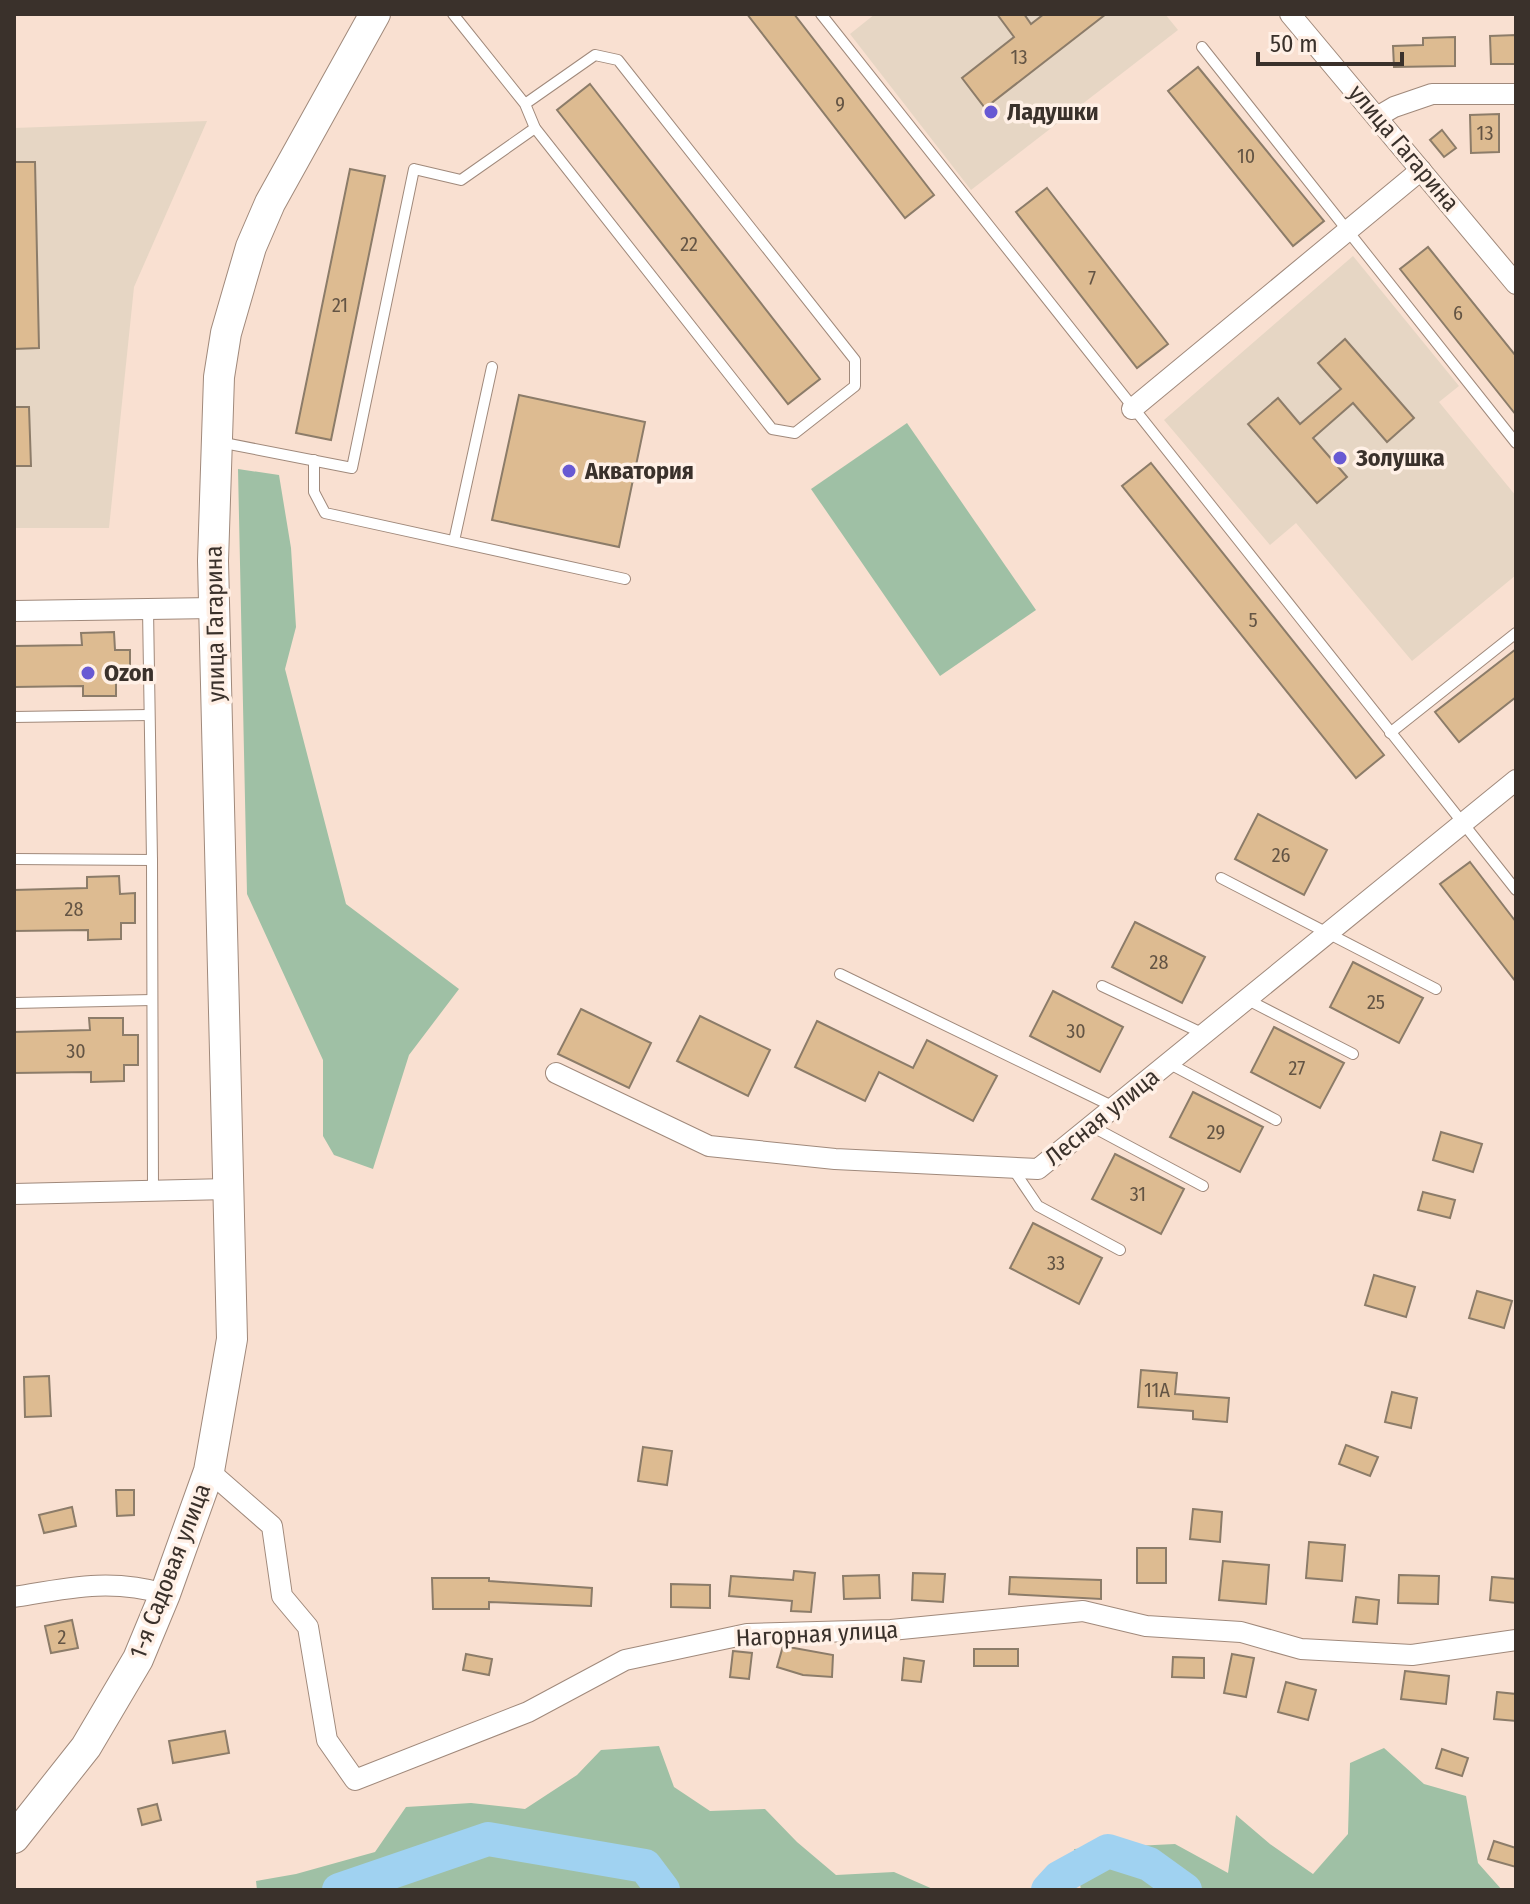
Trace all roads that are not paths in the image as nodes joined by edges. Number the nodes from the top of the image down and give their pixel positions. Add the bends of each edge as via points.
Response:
1 (453, 14) edge
2 (821, 14) edge
3 (1290, 14) edge
4 (369, 16) edge
5 (1202, 47) dead end
6 (1516, 94) edge
7 (525, 104) junction
8 (1377, 117) junction
9 (535, 128) junction
10 (1421, 170) junction
11 (1347, 230) junction
12 (1516, 284) edge
13 (492, 367) dead end
14 (1132, 409) junction
15 (217, 442) junction
16 (1516, 443) edge
17 (314, 460) junction
18 (454, 541) junction
19 (625, 579) dead end
20 (214, 608) junction
21 (148, 609) junction
22 (14, 611) edge
23 (1516, 633) edge
24 (149, 715) junction
25 (14, 717) edge
26 (1390, 733) junction
27 (1516, 780) edge
28 (1462, 823) junction
29 (14, 859) edge
30 (152, 860) junction
31 (1221, 878) dead end
32 (1516, 890) edge
33 (1327, 933) junction
34 (840, 974) dead end
35 (1102, 986) dead end
36 (1436, 989) dead end
37 (1246, 999) junction
38 (152, 1000) junction
39 (14, 1003) edge
40 (1204, 1034) junction
41 (1353, 1054) dead end
42 (1168, 1063) junction
43 (556, 1073) dead end
44 (1114, 1107) junction
45 (1276, 1120) dead end
46 (1091, 1126) junction
47 (1012, 1167) junction
48 (1203, 1186) dead end
49 (228, 1189) junction
50 (153, 1191) junction
51 (14, 1194) edge
52 (1120, 1250) dead end
53 (230, 1269) joint
54 (209, 1471) junction
55 (165, 1594) junction
56 (14, 1597) edge
57 (1516, 1640) edge
58 (14, 1838) edge

1 - 7 lane
2 - 14 lane
3 - 8 street, улица Гагарина
4 - 15 street, улица Гагарина via 251,247 226,333
5 - 11 lane
6 - 8 street via 1432,94
7 - 9 lane
7 - 9 lane via 595,55 618,60 855,360 855,386 795,433 772,429
8 - 10 street, улица Гагарина
9 - 17 lane via 461,180 414,169 352,468
10 - 11 street
10 - 12 street, улица Гагарина
11 - 14 street
11 - 16 lane
13 - 18 lane
14 - 26 lane
15 - 17 lane
15 - 20 street, улица Гагарина
17 - 18 lane via 314,492 325,513
18 - 19 lane
20 - 21 street
20 - 49 street, улица Гагарина
21 - 22 street
21 - 24 lane
23 - 26 lane
24 - 25 lane
24 - 30 lane
26 - 28 lane
27 - 28 street, Лесная улица
28 - 32 lane
28 - 33 street, Лесная улица
29 - 30 lane
30 - 38 lane
31 - 33 lane
33 - 36 lane
33 - 37 street, Лесная улица
34 - 44 lane
35 - 40 lane
37 - 40 street, Лесная улица
37 - 41 lane
38 - 39 lane
38 - 50 lane
40 - 42 street, Лесная улица
42 - 44 street, Лесная улица
42 - 45 lane
43 - 47 street, Лесная улица via 709,1146 835,1159
44 - 46 street, Лесная улица
46 - 47 street, Лесная улица via 1038,1169
46 - 48 lane
47 - 52 lane via 1038,1206
49 - 50 street
49 - 53 street, улица Гагарина
50 - 51 street
53 - 54 street, 1-я Садовая улица via 232,1339
54 - 55 street, 1-я Садовая улица
54 - 57 street, Нагорная улица via 272,1526 282,1596 308,1627 327,1740 355,1780 528,1712 625,1660 747,1634 891,1630 1083,1611 1146,1626 1241,1632 1301,1649 1412,1655
55 - 56 street via 138,1586 90,1584
55 - 58 street, 1-я Садовая улица via 138,1659 86,1747

